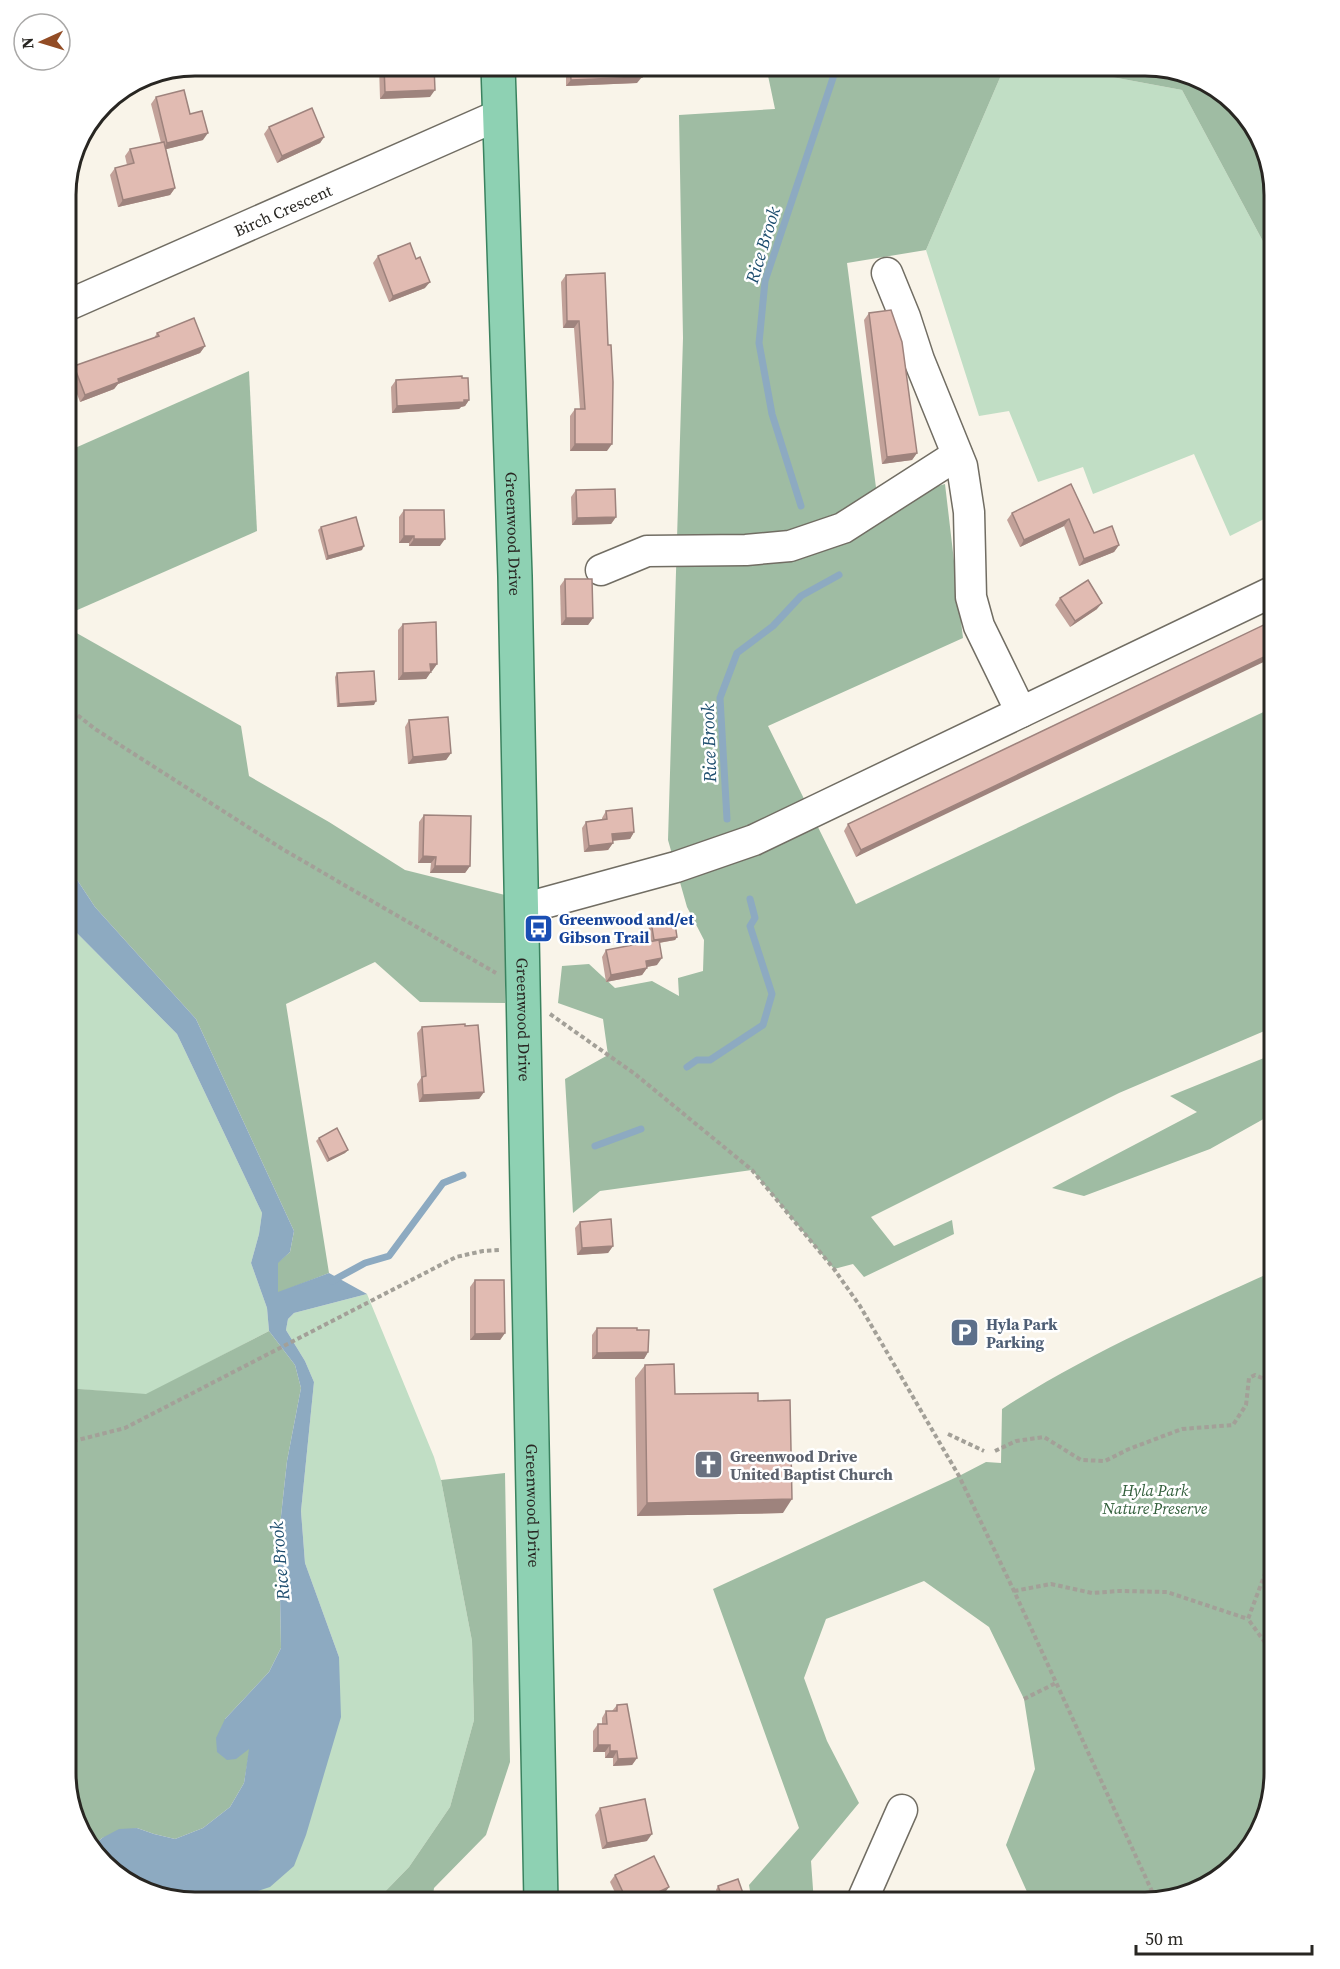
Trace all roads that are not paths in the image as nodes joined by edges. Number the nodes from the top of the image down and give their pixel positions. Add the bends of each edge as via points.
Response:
1 (498, 77) edge
2 (499, 115) junction
3 (887, 273) dead end
4 (77, 301) edge
5 (957, 455) junction
6 (602, 570) dead end
7 (1264, 596) edge
8 (1021, 712) junction
9 (522, 909) junction
10 (902, 1810) dead end
11 (541, 1892) edge
12 (866, 1892) edge

1 - 2 main road, Greenwood Drive
2 - 4 street, Birch Crescent
2 - 9 main road, Greenwood Drive
3 - 5 street
5 - 6 street via 843,528 790,546 647,551
5 - 8 street via 969,512 971,597 979,626
7 - 8 street
8 - 9 street via 754,840 676,867
9 - 11 main road, Greenwood Drive
10 - 12 street

